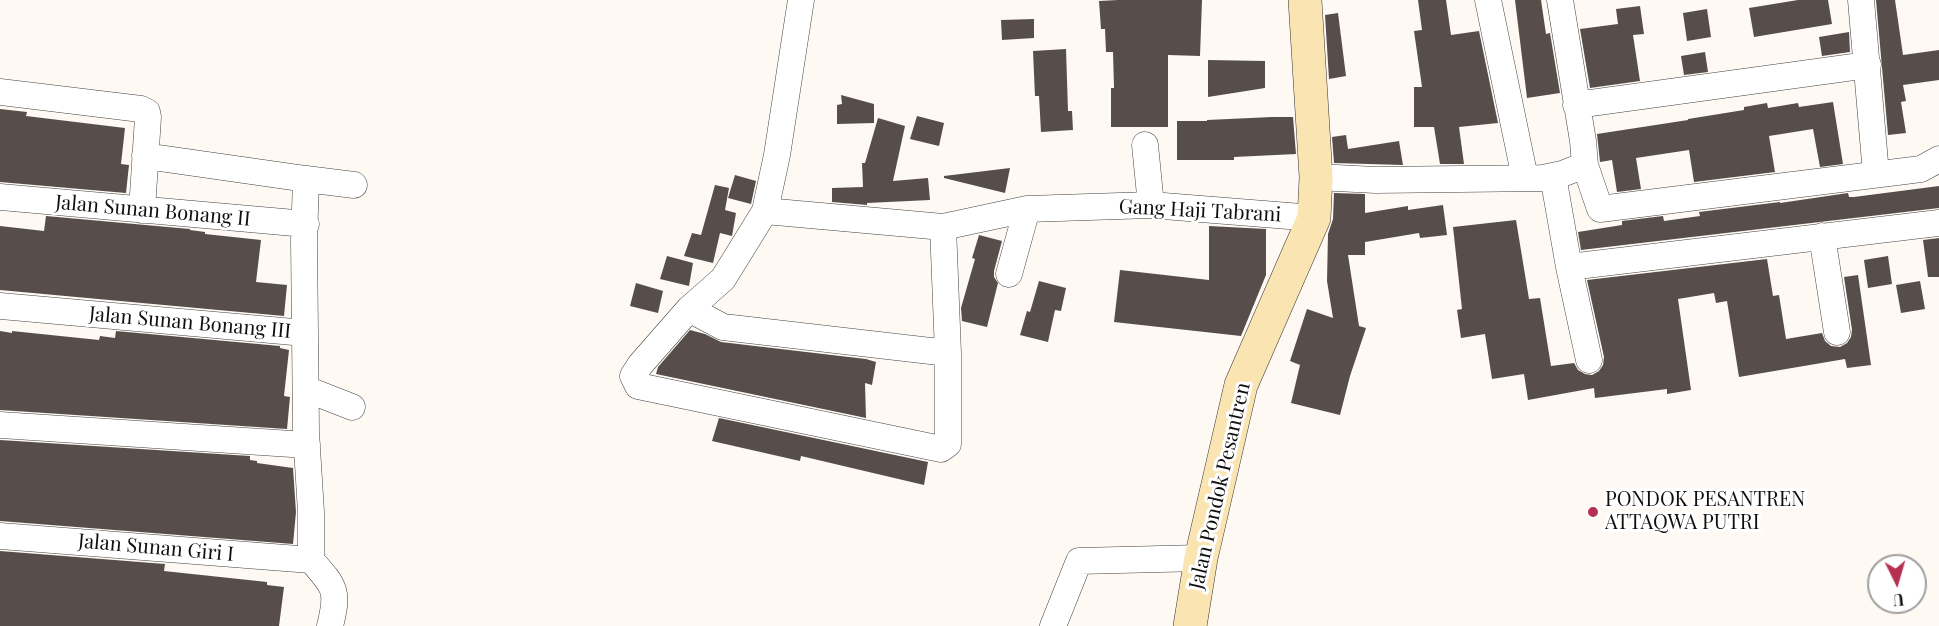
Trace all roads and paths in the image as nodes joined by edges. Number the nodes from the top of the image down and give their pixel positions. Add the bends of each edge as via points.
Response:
1 (801, 0) edge
2 (1305, 0) edge
3 (1488, 0) edge
4 (1560, 0) edge
5 (1862, 0) edge
6 (1868, 65) junction
7 (0, 92) edge
8 (1576, 105) junction
9 (1145, 145) dead end
10 (145, 156) junction
11 (1939, 159) edge
12 (1585, 165) junction
13 (1876, 174) junction
14 (1317, 177) junction
15 (1538, 178) junction
16 (306, 179) junction
17 (354, 185) dead end
18 (0, 197) edge
19 (1151, 205) junction
20 (1027, 209) junction
21 (142, 210) junction
22 (765, 211) junction
23 (1314, 218) junction
24 (1939, 223) edge
25 (306, 224) junction
26 (944, 227) junction
27 (1822, 237) junction
28 (1569, 267) junction
29 (1009, 274) dead end
30 (0, 306) edge
31 (690, 309) junction
32 (1837, 332) dead end
33 (304, 333) junction
34 (948, 353) junction
35 (1589, 360) dead end
36 (306, 389) junction
37 (352, 407) dead end
38 (0, 425) edge
39 (307, 445) junction
40 (0, 536) edge
41 (1201, 558) junction
42 (311, 560) junction
43 (330, 626) edge
44 (1053, 626) edge
45 (1190, 626) edge

1 - 22 street
2 - 14 street, Jalan Pondok Pesantren
3 - 15 street
4 - 8 street
5 - 6 street
6 - 8 street
6 - 13 street
7 - 10 street via 144,110 148,117
8 - 12 street
9 - 19 street
10 - 16 street
10 - 21 street
11 - 13 street via 1921,169
12 - 13 street via 1600,209
12 - 15 street
14 - 15 street
14 - 23 street, Jalan Pondok Pesantren
15 - 28 street
16 - 17 street
16 - 25 street
18 - 21 street, Jalan Sunan Bonang II
19 - 20 street, Gang Haji Tabrani
19 - 23 street, Gang Haji Tabrani
20 - 26 street, Gang Haji Tabrani
20 - 29 street
21 - 25 street, Jalan Sunan Bonang II
22 - 26 street, Gang Haji Tabrani
22 - 31 street via 723,279
23 - 41 street, Jalan Pondok Pesantren via 1241,385
24 - 27 street
25 - 33 street
26 - 34 street
27 - 28 street
27 - 32 street
28 - 35 street
30 - 33 street, Jalan Sunan Bonang III
31 - 34 street via 723,327
31 - 34 street via 640,365 633,376 639,386 941,449 948,444
33 - 36 street, Jalan Sunan Bonang III
36 - 37 street
36 - 39 street, Jalan Sunan Bonang III
38 - 39 street
39 - 42 street, Jalan Sunan Bonang III
40 - 42 street, Jalan Sunan Giri I
41 - 44 street via 1079,561
41 - 45 street, Jalan Pondok Pesantren
42 - 43 street via 334,591

